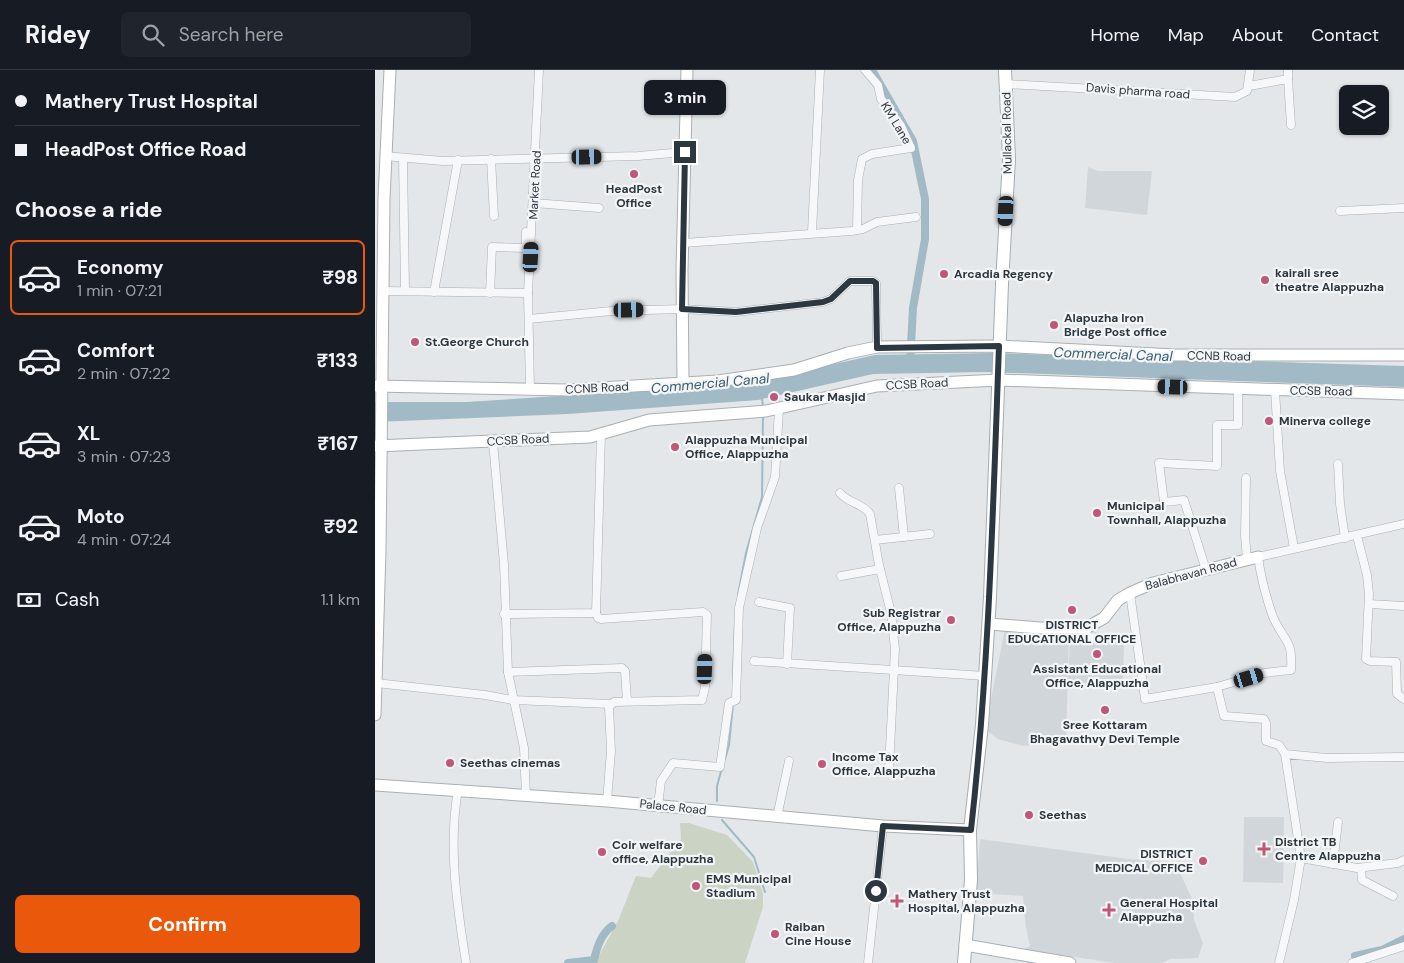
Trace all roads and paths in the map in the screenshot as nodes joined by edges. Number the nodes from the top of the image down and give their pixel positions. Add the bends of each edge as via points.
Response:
1 (390, 70) edge
2 (539, 70) edge
3 (687, 70) edge
4 (820, 70) edge
5 (865, 70) edge
6 (1005, 70) edge
7 (1250, 70) edge
8 (1288, 70) edge
9 (1288, 79) junction
10 (1006, 84) junction
11 (1249, 86) junction
12 (1291, 125) dead end
13 (685, 152) junction
14 (385, 156) junction
15 (403, 158) junction
16 (537, 158) junction
17 (491, 159) junction
18 (458, 160) junction
19 (379, 199) edge
20 (534, 203) junction
21 (599, 208) dead end
22 (1404, 208) edge
23 (1340, 211) dead end
24 (494, 216) dead end
25 (916, 217) dead end
26 (857, 230) junction
27 (526, 232) dead end
28 (812, 232) junction
29 (684, 242) junction
30 (379, 257) edge
31 (405, 290) junction
32 (383, 291) junction
33 (434, 292) junction
34 (490, 293) junction
35 (528, 293) junction
36 (682, 309) junction
37 (529, 320) junction
38 (877, 348) junction
39 (999, 348) junction
40 (1404, 355) edge
41 (999, 379) junction
42 (683, 382) junction
43 (379, 389) edge
44 (530, 389) junction
45 (1239, 389) junction
46 (1275, 390) junction
47 (1404, 394) edge
48 (779, 409) junction
49 (601, 434) junction
50 (379, 442) edge
51 (493, 442) junction
52 (1338, 464) dead end
53 (1246, 478) dead end
54 (899, 488) dead end
55 (840, 493) dead end
56 (378, 511) edge
57 (1404, 524) edge
58 (930, 534) dead end
59 (1357, 536) junction
60 (904, 537) junction
61 (1345, 538) junction
62 (875, 540) junction
63 (1294, 548) junction
64 (378, 550) edge
65 (1253, 558) junction
66 (880, 569) junction
67 (1206, 570) junction
68 (841, 576) dead end
69 (1130, 593) junction
70 (759, 602) dead end
71 (1369, 604) junction
72 (1404, 606) edge
73 (596, 613) junction
74 (504, 614) junction
75 (989, 624) junction
76 (1086, 628) junction
77 (1113, 638) dead end
78 (755, 661) dead end
79 (787, 664) junction
80 (894, 670) junction
81 (508, 672) junction
82 (985, 676) junction
83 (1217, 687) junction
84 (376, 688) edge
85 (1404, 699) edge
86 (513, 700) junction
87 (627, 701) junction
88 (611, 704) junction
89 (375, 715) edge
90 (1285, 754) junction
91 (1404, 757) edge
92 (789, 761) dead end
93 (889, 769) dead end
94 (375, 784) edge
95 (458, 789) junction
96 (526, 796) junction
97 (607, 801) junction
98 (658, 806) junction
99 (777, 818) junction
100 (1338, 822) dead end
101 (883, 826) junction
102 (971, 830) junction
103 (1301, 858) junction
104 (1404, 860) edge
105 (1333, 864) junction
106 (1361, 868) junction
107 (1393, 896) dead end
108 (965, 945) junction
109 (1404, 946) edge
110 (1058, 962) edge
111 (466, 963) edge
112 (868, 963) edge
113 (964, 963) edge
114 (1070, 963) edge
115 (1279, 963) edge
116 (1352, 963) edge

1 - 14 main road
2 - 16 street, Market Road
3 - 13 main road
4 - 28 street
5 - 26 street, KM Lane via 878,85 881,99 901,126 911,148 872,154 863,159 858,175
6 - 10 main road, Mullackal Road
7 - 11 street
8 - 9 street
9 - 11 street, Davis pharma road
9 - 12 street
10 - 11 street, Davis pharma road via 1235,97 1242,95
10 - 39 main road, Mullackal Road via 1009,159
13 - 16 street
13 - 29 main road
14 - 15 street
14 - 19 main road
15 - 18 street
15 - 31 street
16 - 17 street
16 - 20 street, Market Road
17 - 18 street
17 - 24 street
18 - 33 street
19 - 30 main road
20 - 21 street
20 - 35 street, Market Road
22 - 23 street
25 - 26 street via 877,222
26 - 28 street
27 - 34 street via 526,248 492,248
28 - 29 street
29 - 36 main road
30 - 32 main road
31 - 32 street
31 - 33 street
32 - 43 main road
33 - 34 street
34 - 35 street
35 - 37 street, Market Road
36 - 37 street via 611,311
36 - 38 street via 736,312 823,302 831,299 850,281 873,281 876,283
36 - 42 main road
37 - 44 street, Market Road
38 - 39 main road, CCNB Road
38 - 42 main road, CCNB Road via 765,376
39 - 40 main road, CCNB Road via 1175,355
39 - 41 main road, Mullackal Road
41 - 45 main road, CCSB Road
41 - 48 main road, CCSB Road via 877,386
41 - 75 main road
42 - 44 main road, CCNB Road via 566,390
43 - 44 main road, CCNB Road
43 - 50 main road
45 - 46 main road, CCSB Road
45 - 67 street via 1238,425 1217,425 1217,466 1159,463 1164,502 1185,500
46 - 47 main road, CCSB Road
46 - 63 street via 1280,471
48 - 49 main road, CCSB Road via 649,420
48 - 98 street via 775,477 757,528 739,608 733,701 720,767 673,763 661,781
49 - 51 main road, CCSB Road
49 - 73 street
50 - 51 main road, CCSB Road
50 - 56 main road
51 - 74 street via 504,564
52 - 61 street
53 - 65 street via 1245,536
54 - 60 street
55 - 62 street via 869,511
56 - 64 main road
57 - 59 street, Balabhavan Road
58 - 60 street
59 - 61 street, Balabhavan Road
59 - 71 street via 1367,575
60 - 62 street
61 - 63 street, Balabhavan Road
62 - 66 street
63 - 65 street, Balabhavan Road
64 - 84 main road
65 - 67 main road, Balabhavan Road
65 - 83 street via 1275,620 1291,648 1291,670
66 - 68 street
66 - 80 street via 891,613
67 - 69 main road, Balabhavan Road via 1153,583
69 - 76 main road, Balabhavan Road via 1119,600 1104,618
69 - 83 street via 1145,699
70 - 79 street via 790,608
71 - 72 street
71 - 85 street via 1366,659 1396,662 1397,694
73 - 74 street
73 - 87 street via 601,619 703,612 707,615 702,700
74 - 81 street
75 - 76 main road
75 - 82 main road
76 - 77 street via 1087,636
78 - 79 street
79 - 80 street
80 - 82 street
80 - 93 street
81 - 86 street
81 - 87 street via 622,668 625,671
82 - 102 main road
83 - 90 street via 1224,716 1264,719 1266,741 1279,745
84 - 86 street via 485,695
84 - 89 main road
86 - 88 street
86 - 96 street via 524,748
87 - 88 street
88 - 97 street
90 - 91 street via 1327,758
90 - 103 street
92 - 99 street
94 - 95 main road, Palace Road
95 - 96 main road, Palace Road
95 - 111 street via 454,811 453,865
96 - 97 main road, Palace Road
97 - 98 main road, Palace Road
98 - 99 main road, Palace Road
99 - 101 main road, Palace Road
100 - 105 street
101 - 102 main road, Palace Road
101 - 112 street
102 - 108 main road via 971,880
103 - 105 street
103 - 115 street via 1295,900
104 - 106 street
105 - 106 street
106 - 107 street via 1362,880
108 - 110 main road
108 - 113 main road
109 - 116 street
110 - 114 main road

